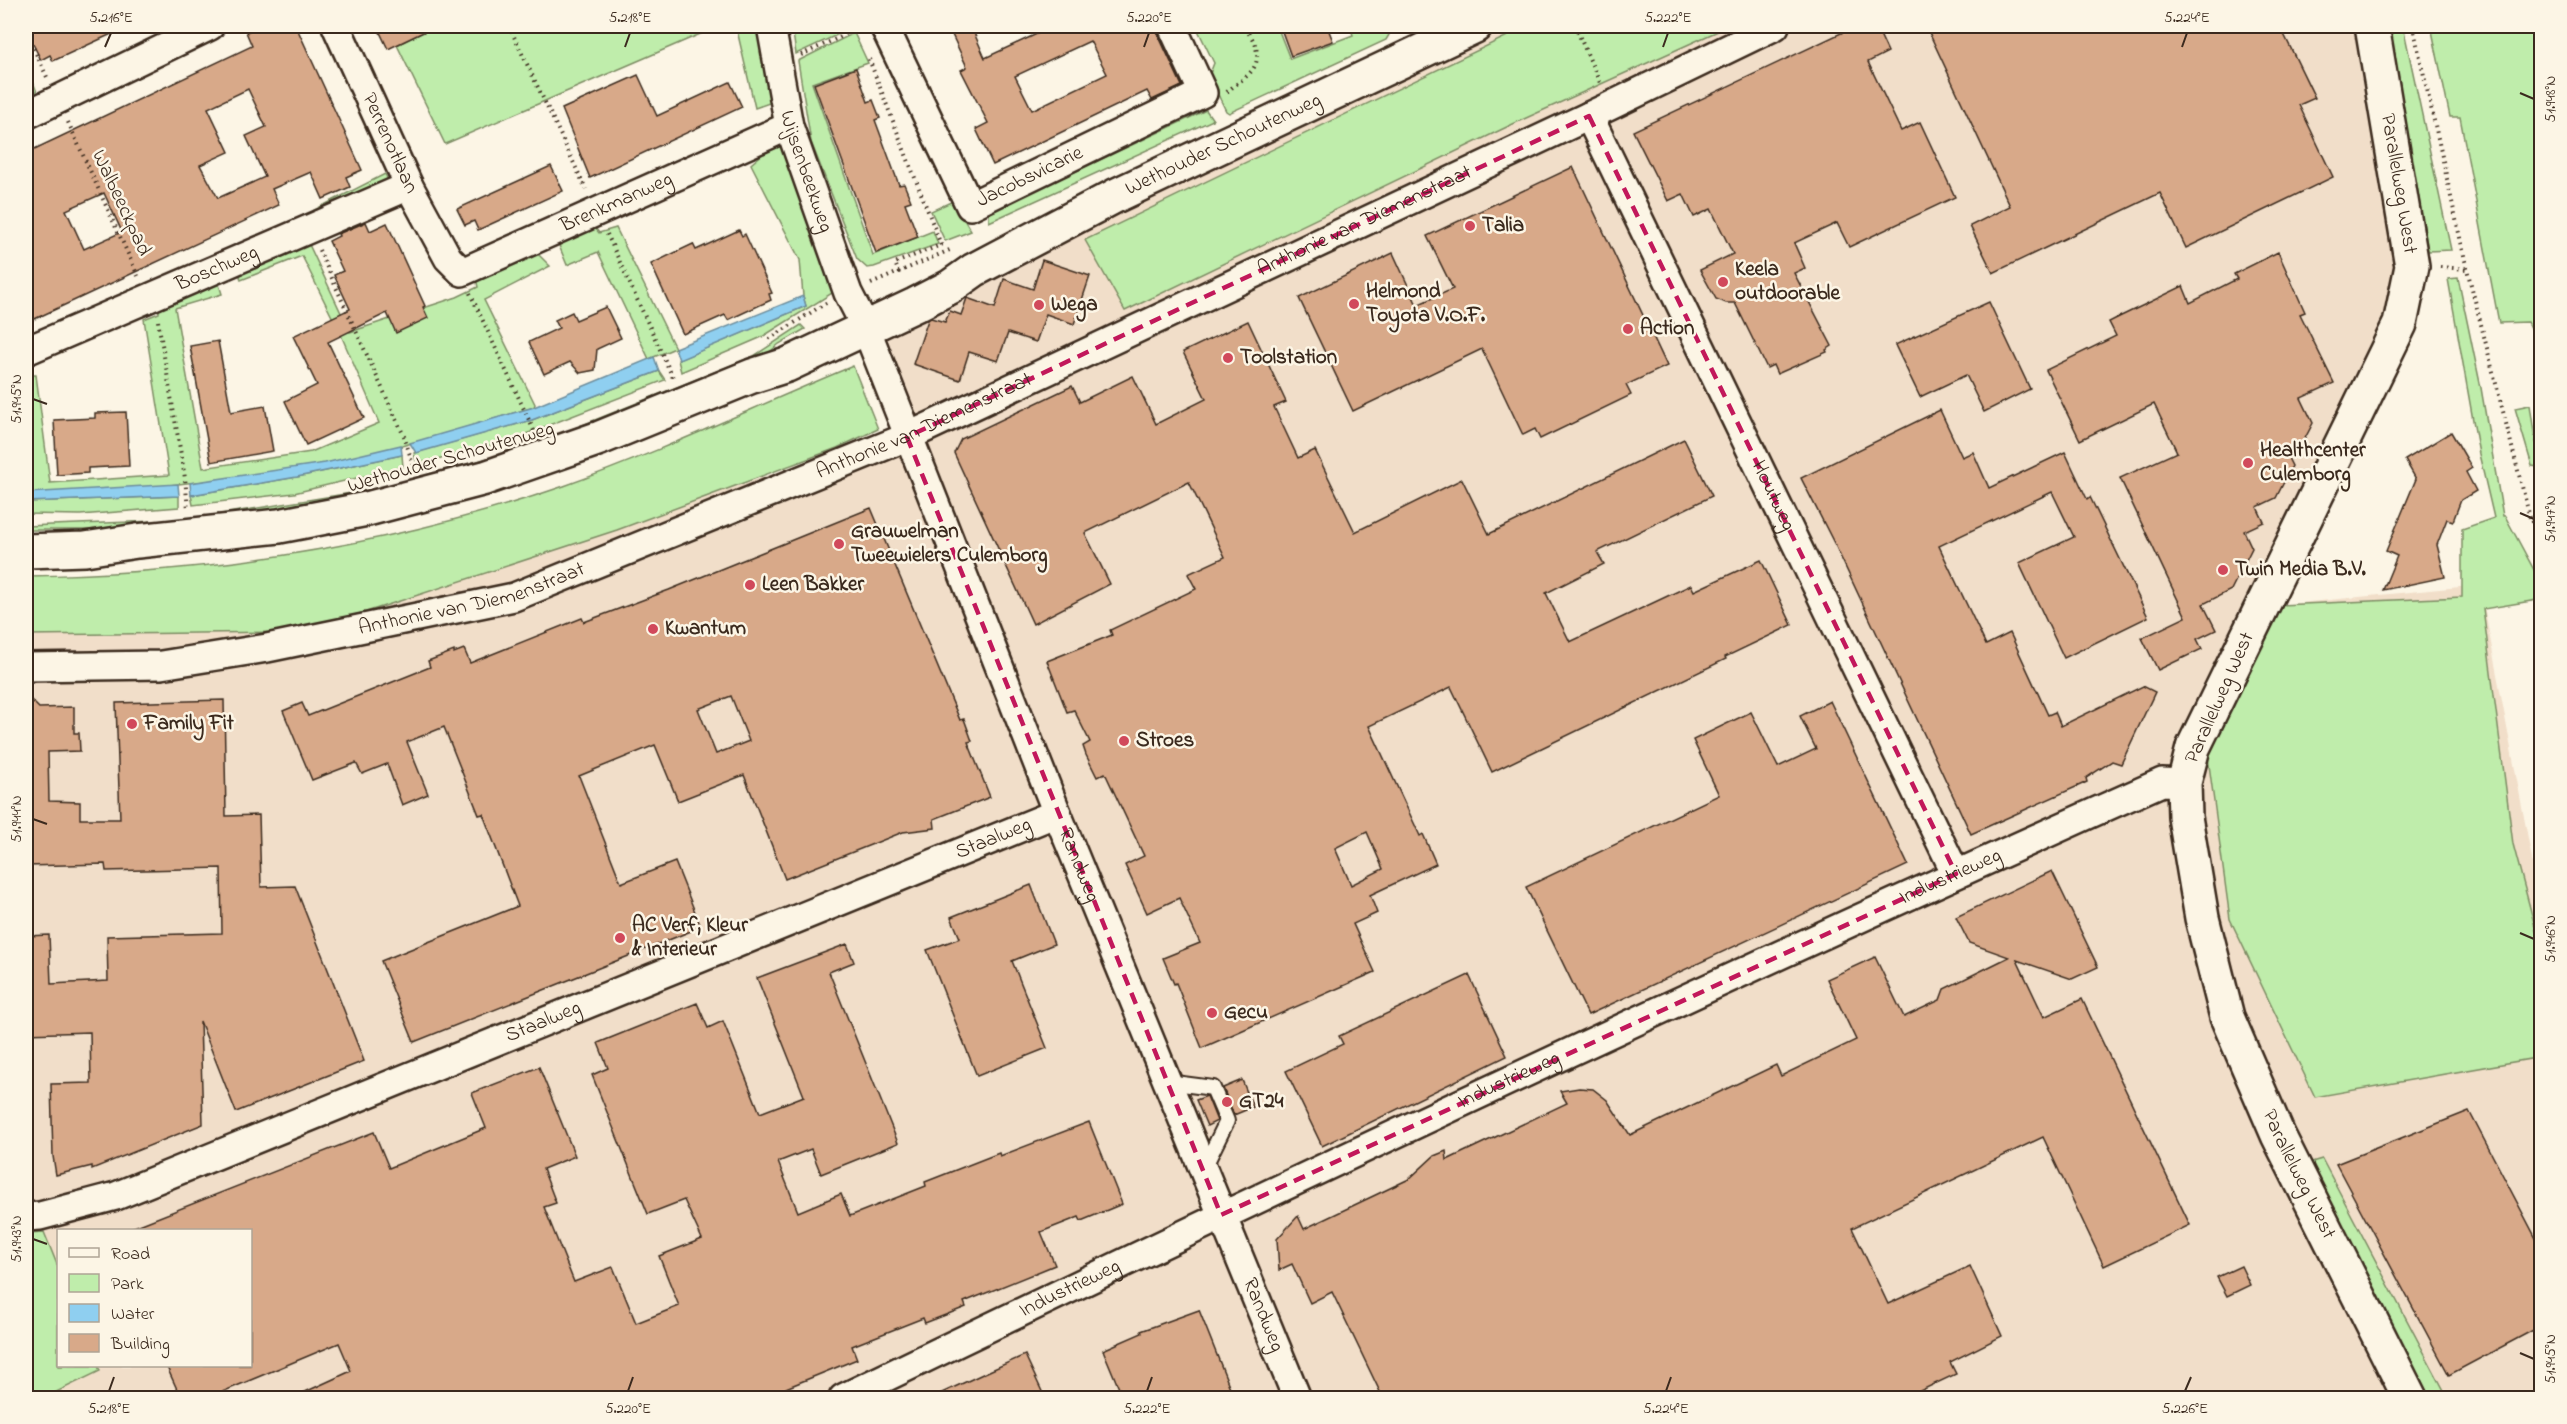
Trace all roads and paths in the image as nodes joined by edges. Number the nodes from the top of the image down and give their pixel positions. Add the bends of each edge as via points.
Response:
1 (210, 26) edge
2 (336, 26) edge
3 (771, 26) edge
4 (865, 26) edge
5 (884, 26) edge
6 (1172, 26) edge
7 (1241, 26) edge
8 (1475, 26) edge
9 (1575, 26) edge
10 (1775, 26) edge
11 (2373, 26) edge
12 (2413, 26) edge
13 (856, 30) junction
14 (26, 32) edge
15 (861, 40) dead end
16 (866, 51) dead end
17 (778, 63) junction
18 (1222, 97) dead end
19 (58, 100) junction
20 (1599, 111) junction
21 (26, 116) edge
22 (789, 126) junction
23 (409, 186) junction
24 (309, 227) junction
25 (455, 265) junction
26 (899, 273) dead end
27 (148, 297) junction
28 (857, 310) junction
29 (764, 342) dead end
30 (26, 351) edge
31 (662, 352) dead end
32 (671, 372) dead end
33 (676, 383) dead end
34 (665, 387) dead end
35 (530, 425) dead end
36 (537, 436) dead end
37 (907, 437) junction
38 (526, 440) dead end
39 (410, 459) dead end
40 (187, 500) dead end
41 (2541, 520) edge
42 (26, 536) edge
43 (137, 541) junction
44 (26, 551) edge
45 (26, 667) edge
46 (2184, 783) junction
47 (1057, 813) junction
48 (1956, 874) junction
49 (1167, 1082) junction
50 (1203, 1170) junction
51 (1221, 1215) junction
52 (26, 1216) edge
53 (843, 1398) edge
54 (1297, 1398) edge
55 (2410, 1398) edge

1 - 19 street
2 - 23 street, Perrenotlaan
3 - 17 street, Wijsenbeekweg
4 - 13 path
5 - 6 street, Jacobsvicarie via 970,206 1203,93
7 - 18 path via 1254,40 1256,61 1254,68
8 - 28 street, Wethouder Schoutenweg via 1115,196 950,287
9 - 20 path
10 - 20 street, Anthonie van Diemenstraat
11 - 46 street, Parallelweg West via 2412,266 2400,324 2193,748
12 - 41 path via 2467,269 2530,522
13 - 15 path
13 - 17 path
14 - 19 path, Walbeeckpad
16 - 26 path via 941,245 895,263
17 - 22 street, Wijsenbeekweg
19 - 21 street
19 - 27 path, Walbeeckpad
20 - 37 street, Anthonie van Diemenstraat
20 - 48 street, Houtweg
22 - 25 street, Brenkmanweg
22 - 28 street, Wijsenbeekweg
23 - 24 street, Boschweg
23 - 25 street, Perrenotlaan
24 - 27 street, Boschweg
24 - 39 path via 404,436
25 - 35 path
27 - 30 street, Boschweg
27 - 40 path, Walbeeckpad via 159,322
28 - 29 path via 818,307
28 - 37 street, Randweg
28 - 43 street, Wethouder Schoutenweg via 787,365 485,478 279,526
31 - 32 path
33 - 34 path
36 - 38 path, Wethouder Schoutenweg
37 - 45 street, Anthonie van Diemenstraat via 514,597 267,648 161,665
37 - 47 street, Randweg
42 - 43 street, Wethouder Schoutenweg
43 - 44 street, Wethouder Schoutenweg via 85,549
46 - 48 street, Industrieweg via 2162,782
46 - 55 street, Parallelweg West via 2185,818 2202,918 2227,1017 2278,1135
47 - 49 street, Randweg
47 - 52 street, Staalweg via 116,1196 40,1216
48 - 51 street, Industrieweg
49 - 50 street, Randweg
49 - 50 lane via 1213,1088 1227,1121
50 - 51 street, Randweg
51 - 53 street, Industrieweg
51 - 54 street, Randweg

